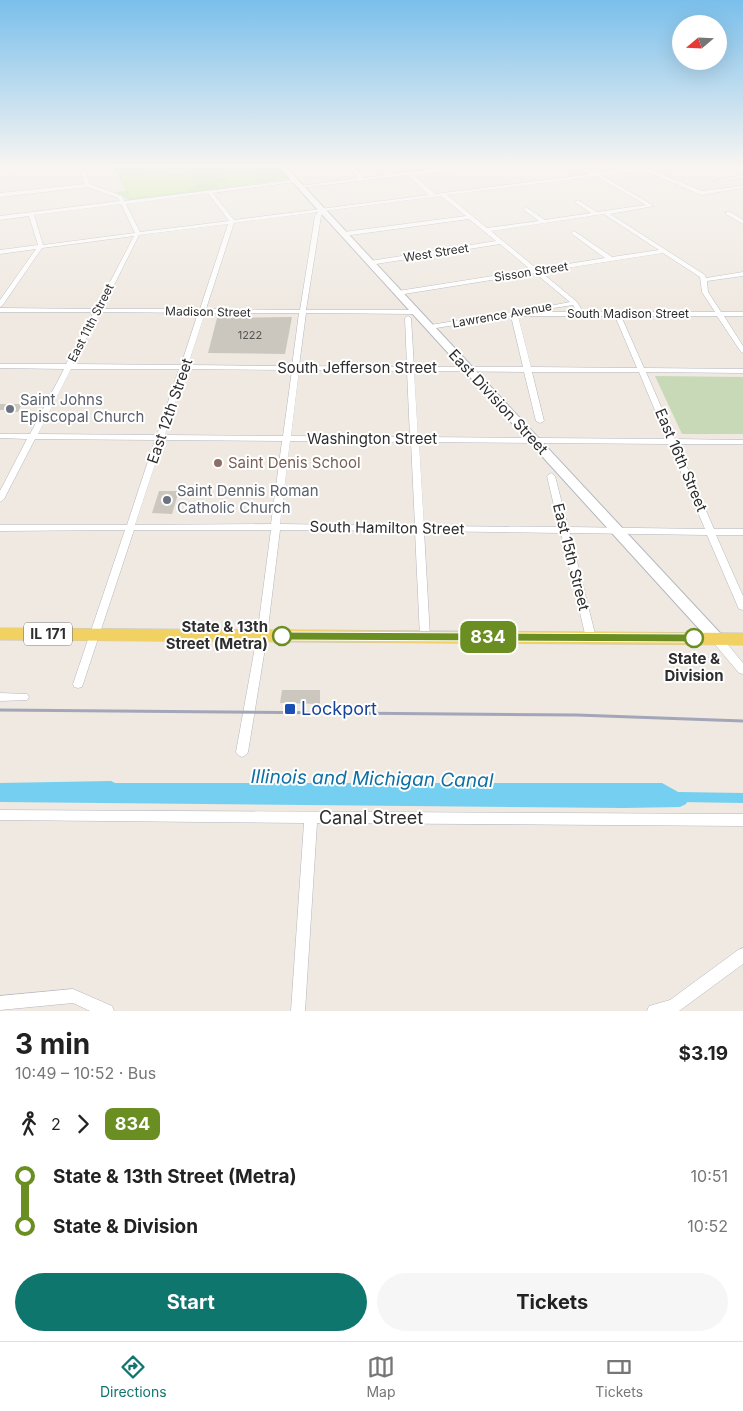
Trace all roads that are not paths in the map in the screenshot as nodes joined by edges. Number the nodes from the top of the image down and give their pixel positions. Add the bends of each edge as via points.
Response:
1 (38, 213) edge
2 (129, 213) edge
3 (226, 213) edge
4 (296, 213) edge
5 (320, 213) edge
6 (325, 213) edge
7 (466, 213) edge
8 (532, 213) edge
9 (603, 213) edge
10 (605, 213) edge
11 (728, 213) dead end
12 (31, 214) junction
13 (596, 214) joint
14 (471, 217) junction
15 (0, 218) edge
16 (232, 221) junction
17 (544, 222) junction
18 (743, 222) edge
19 (487, 230) junction
20 (138, 233) junction
21 (574, 233) dead end
22 (344, 234) junction
23 (502, 242) junction
24 (41, 246) junction
25 (663, 251) junction
26 (0, 252) edge
27 (610, 259) junction
28 (370, 263) junction
29 (536, 271) junction
30 (743, 274) edge
31 (704, 280) junction
32 (398, 293) junction
33 (575, 303) junction
34 (0, 305) edge
35 (0, 310) edge
36 (98, 310) junction
37 (202, 312) junction
38 (303, 312) junction
39 (514, 314) junction
40 (581, 314) junction
41 (617, 314) junction
42 (719, 314) junction
43 (743, 314) edge
44 (412, 315) junction
45 (430, 327) junction
46 (743, 351) edge
47 (0, 366) edge
48 (68, 367) junction
49 (185, 368) junction
50 (296, 368) junction
51 (412, 368) junction
52 (466, 368) junction
53 (528, 370) junction
54 (643, 370) junction
55 (743, 371) edge
56 (540, 420) dead end
57 (0, 436) edge
58 (32, 436) junction
59 (160, 438) junction
60 (287, 439) junction
61 (416, 439) junction
62 (533, 440) junction
63 (672, 441) junction
64 (743, 442) edge
65 (551, 476) dead end
66 (0, 498) edge
67 (130, 527) junction
68 (275, 527) junction
69 (0, 528) edge
70 (421, 528) junction
71 (564, 530) junction
72 (619, 531) junction
73 (710, 531) junction
74 (743, 532) edge
75 (743, 607) edge
76 (0, 634) edge
77 (96, 635) junction
78 (262, 636) junction
79 (425, 637) junction
80 (591, 638) junction
81 (716, 638) junction
82 (743, 638) edge
83 (743, 670) edge
84 (78, 684) dead end
85 (0, 697) edge
86 (23, 697) dead end
87 (242, 752) dead end
88 (0, 815) edge
89 (311, 818) junction
90 (743, 820) edge
91 (743, 955) edge
92 (0, 1003) edge
93 (107, 1011) edge
94 (298, 1011) edge
95 (654, 1011) edge

1 - 12 street
2 - 20 street
3 - 16 street
4 - 16 street
5 - 38 street
6 - 22 street, East Division Street
7 - 14 street
8 - 17 street
9 - 13 street
10 - 25 street
11 - 18 street
12 - 15 street
12 - 24 street
13 - 17 street
14 - 19 street
14 - 22 street
16 - 20 street
16 - 37 street, East 12th Street
17 - 19 street
19 - 23 street
20 - 24 street
20 - 36 street, East 11th Street
21 - 27 street
22 - 28 street, East Division Street
23 - 28 street, West Street
23 - 29 street
24 - 26 street
24 - 34 street
25 - 27 street, Sisson Street
25 - 31 street
27 - 29 street, Sisson Street
28 - 32 street, East Division Street
29 - 32 street, Sisson Street
29 - 33 street
30 - 31 street
31 - 42 street via 703,288
32 - 44 street, East Division Street
33 - 39 street, Lawrence Avenue
33 - 40 street
35 - 36 street, Madison Street
36 - 37 street, Madison Street
36 - 48 street, East 11th Street
37 - 38 street, Madison Street
37 - 49 street, East 12th Street
38 - 44 street, Madison Street
38 - 50 street
39 - 40 street, South Madison Street
39 - 45 street, Lawrence Avenue
39 - 53 street
40 - 41 street, South Madison Street
41 - 42 street, South Madison Street
41 - 54 street, East 16th Street
42 - 43 street, South Madison Street
42 - 46 street
44 - 45 street, East Division Street
44 - 51 street
45 - 52 street, East Division Street
47 - 48 street, South Jefferson Street
48 - 49 street, South Jefferson Street
48 - 58 street, East 11th Street
49 - 50 street, South Jefferson Street
49 - 59 street, East 12th Street
50 - 51 street, South Jefferson Street
50 - 60 street
51 - 52 street, South Jefferson Street
51 - 61 street
52 - 53 street, South Jefferson Street
52 - 62 street, East Division Street
53 - 54 street, South Jefferson Street
53 - 56 street
54 - 55 street, South Jefferson Street
54 - 63 street, East 16th Street
57 - 58 street, Washington Street
58 - 59 street, Washington Street
58 - 66 street, East 11th Street
59 - 60 street, Washington Street
59 - 67 street, East 12th Street
60 - 61 street, Washington Street
60 - 68 street
61 - 62 street, Washington Street
61 - 70 street
62 - 63 street, Washington Street
62 - 72 street, East Division Street
63 - 64 street, Washington Street
63 - 73 street, East 16th Street
65 - 71 street, East 15th Street
67 - 68 street, South Hamilton Street
67 - 69 street, South Hamilton Street
67 - 77 street, East 12th Street
68 - 70 street, South Hamilton Street
68 - 78 street
70 - 71 street, South Hamilton Street
70 - 79 street
71 - 72 street, South Hamilton Street
71 - 80 street, East 15th Street
72 - 73 street, South Hamilton Street
72 - 81 street, East Division Street
73 - 74 street, South Hamilton Street
73 - 75 street, East 16th Street
76 - 77 main road, IL 171
77 - 78 main road, IL 171
77 - 84 street, East 12th Street
78 - 79 main road, IL 171
78 - 87 street
79 - 80 main road, IL 171
80 - 81 main road, IL 171
81 - 82 main road, IL 171
81 - 83 street
85 - 86 street
88 - 89 street, Canal Street
89 - 90 street, Canal Street
89 - 94 street
91 - 95 street via 673,1006
92 - 93 street via 73,996

